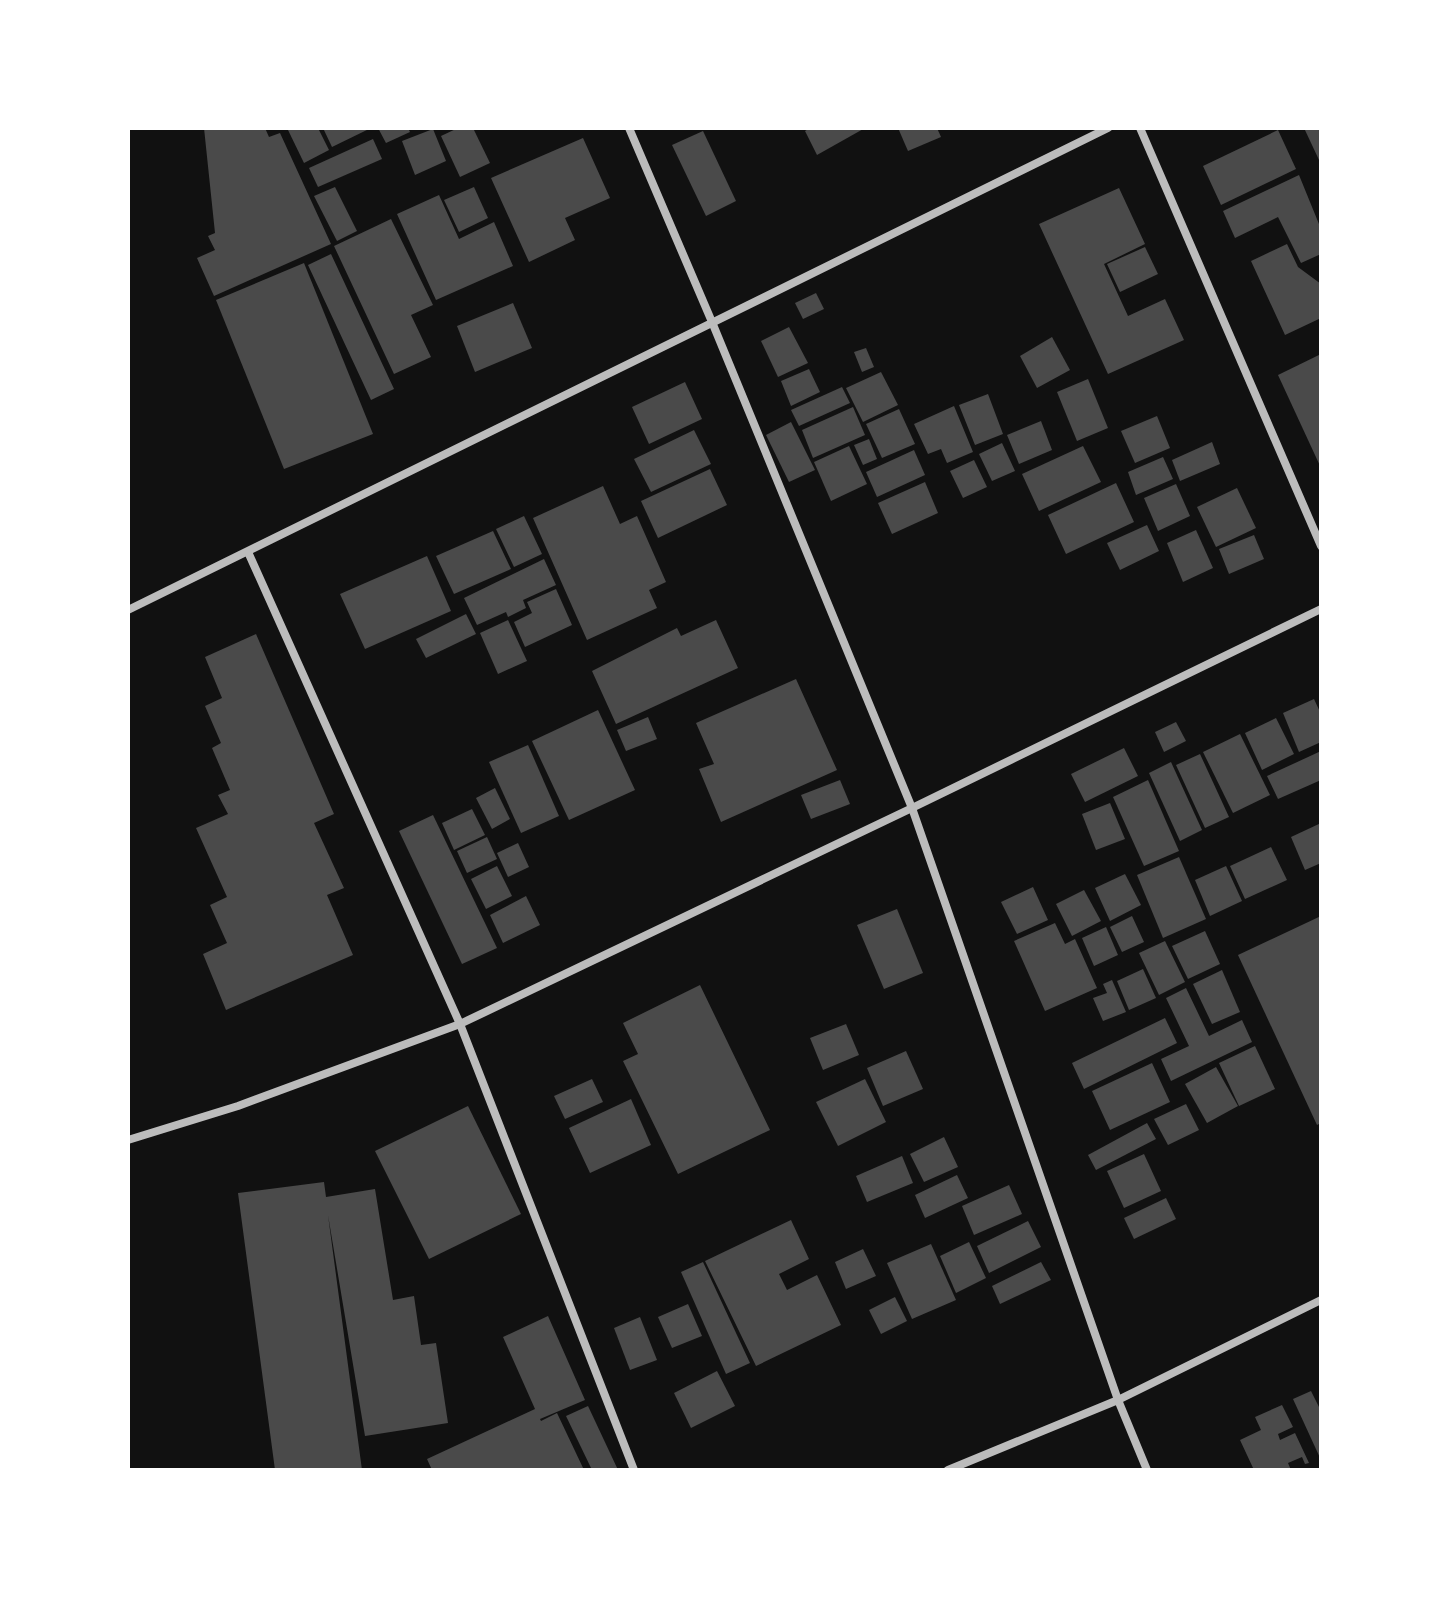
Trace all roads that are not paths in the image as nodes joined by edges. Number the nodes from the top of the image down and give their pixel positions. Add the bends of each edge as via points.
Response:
1 (629, 128) edge
2 (1108, 128) edge
3 (1140, 128) edge
4 (712, 322) junction
5 (1321, 546) edge
6 (248, 552) junction
7 (1321, 609) edge
8 (128, 610) edge
9 (912, 808) junction
10 (460, 1024) junction
11 (128, 1140) edge
12 (1321, 1300) edge
13 (1118, 1400) junction
14 (634, 1470) edge
15 (948, 1470) edge
16 (1147, 1470) edge

1 - 4 street
2 - 4 street
3 - 5 street
4 - 6 street
4 - 9 street
6 - 8 street
6 - 10 street
7 - 9 street
9 - 10 street
9 - 13 street
10 - 11 street via 238,1106
10 - 14 street
12 - 13 street
13 - 15 street
13 - 16 street

